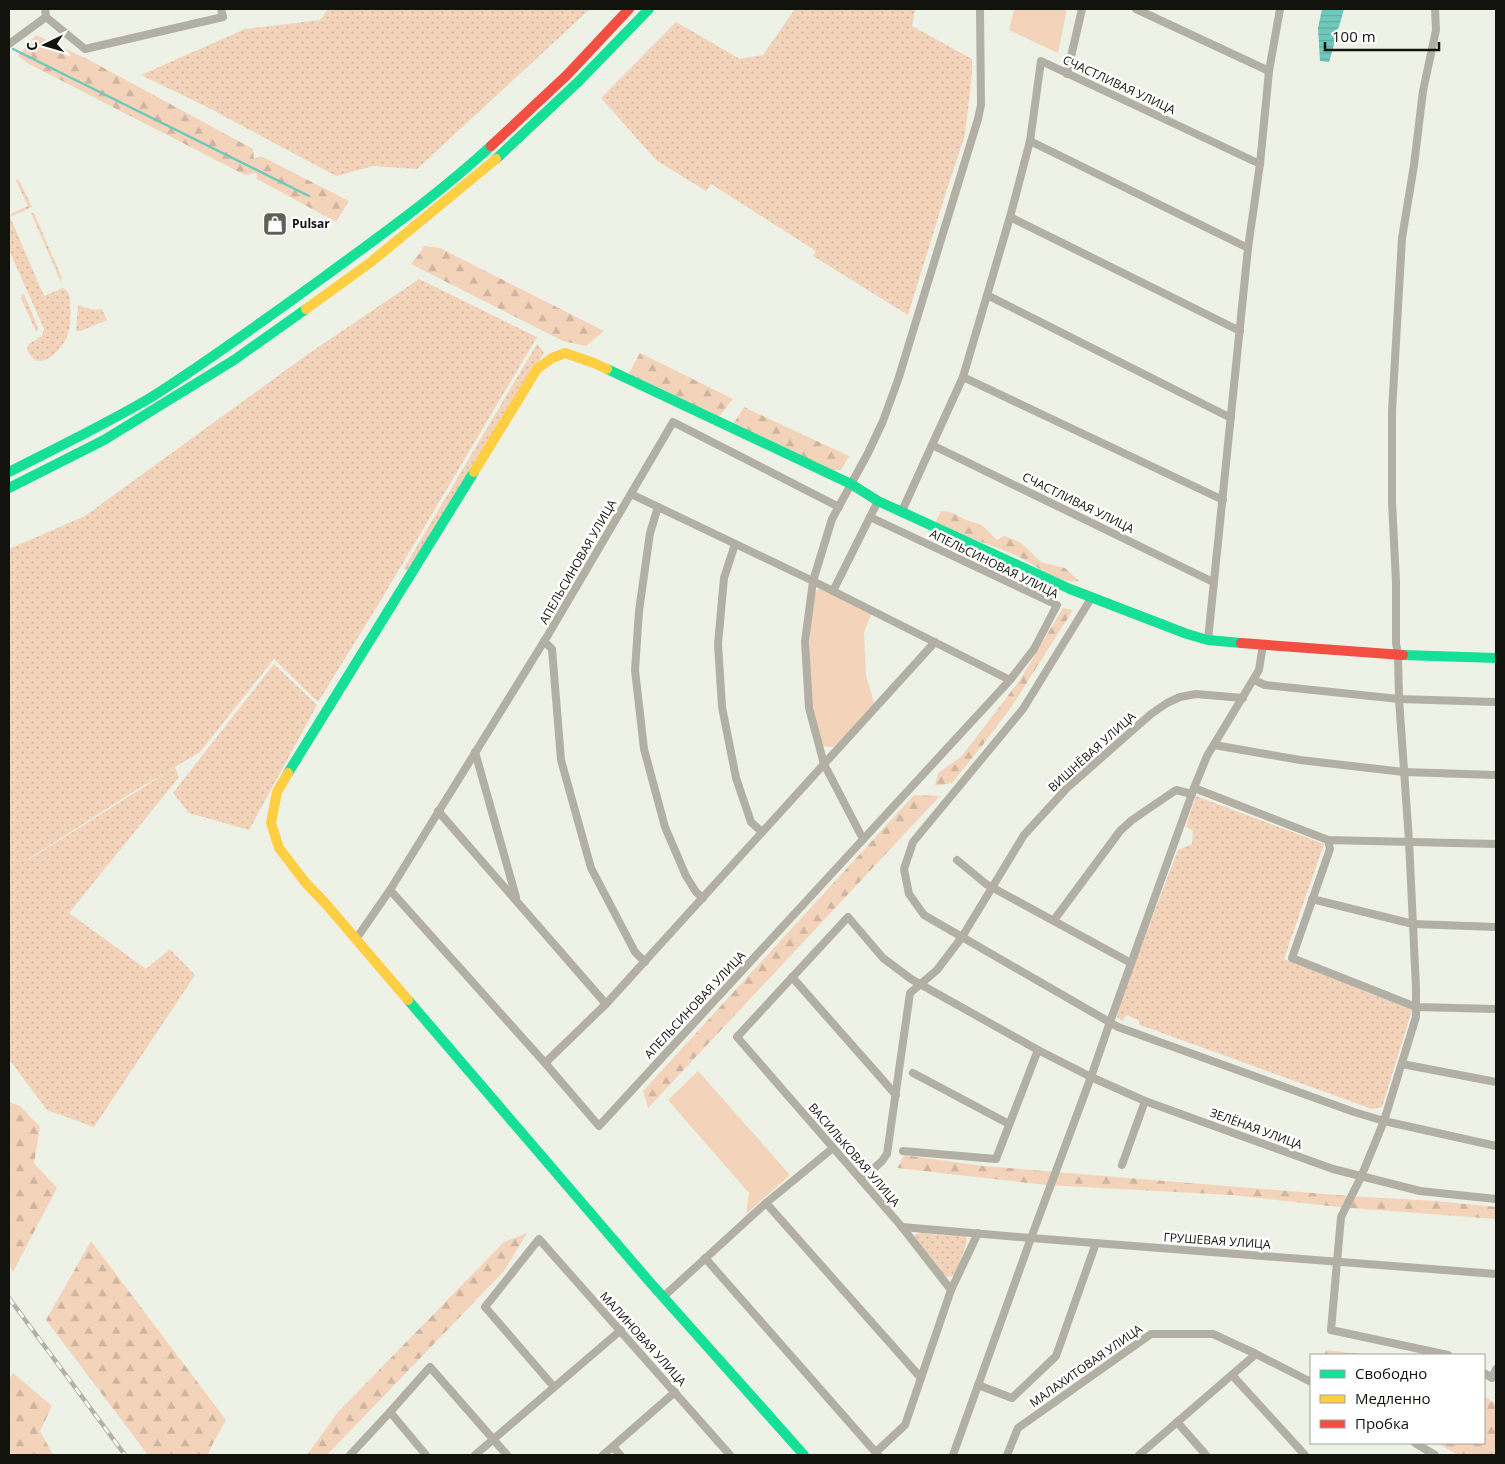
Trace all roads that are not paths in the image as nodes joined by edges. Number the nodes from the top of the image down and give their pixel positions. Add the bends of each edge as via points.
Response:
1 (629, 9) edge
2 (649, 9) edge
3 (980, 9) edge
4 (1082, 9) edge
5 (1136, 9) edge
6 (1280, 9) edge
7 (1435, 9) edge
8 (46, 13) edge
9 (222, 13) edge
10 (9, 44) edge
11 (1269, 71) junction
12 (1067, 74) junction
13 (1030, 140) junction
14 (1260, 164) junction
15 (1010, 217) junction
16 (1248, 248) junction
17 (987, 295) junction
18 (299, 296) junction
19 (307, 309) junction
20 (1240, 331) junction
21 (963, 377) junction
22 (1231, 418) junction
23 (932, 444) junction
24 (9, 472) edge
25 (851, 484) junction
26 (9, 488) edge
27 (631, 494) junction
28 (1223, 500) junction
29 (878, 501) junction
30 (658, 507) junction
31 (839, 507) junction
32 (902, 511) junction
33 (870, 516) junction
34 (735, 544) junction
35 (813, 581) junction
36 (1213, 582) junction
37 (833, 591) junction
38 (1092, 597) junction
39 (1208, 640) junction
40 (544, 641) junction
41 (935, 642) junction
42 (1263, 644) junction
43 (1398, 655) junction
44 (1496, 658) edge
45 (1010, 680) junction
46 (1254, 680) junction
47 (1243, 698) junction
48 (1399, 699) junction
49 (1496, 702) edge
50 (1214, 745) junction
51 (475, 752) junction
52 (824, 764) junction
53 (1404, 772) junction
54 (1496, 775) edge
55 (1193, 791) junction
56 (438, 811) junction
57 (762, 832) junction
58 (864, 839) junction
59 (1328, 840) junction
60 (1409, 841) junction
61 (1496, 844) edge
62 (958, 860) dead end
63 (993, 887) junction
64 (390, 890) junction
65 (703, 898) junction
66 (1312, 899) junction
67 (517, 900) junction
68 (1054, 920) junction
69 (1413, 924) junction
70 (1496, 928) edge
71 (962, 937) junction
72 (356, 939) junction
73 (645, 962) junction
74 (1131, 963) junction
75 (792, 977) junction
76 (920, 983) junction
77 (606, 1004) junction
78 (1416, 1007) junction
79 (1496, 1009) edge
80 (1110, 1022) junction
81 (1038, 1050) junction
82 (545, 1063) junction
83 (1402, 1064) junction
84 (913, 1073) dead end
85 (1091, 1077) junction
86 (1496, 1082) edge
87 (896, 1095) junction
88 (1145, 1101) junction
89 (1384, 1121) junction
90 (1009, 1124) junction
91 (1496, 1146) edge
92 (833, 1148) junction
93 (903, 1151) dead end
94 (1122, 1165) dead end
95 (1361, 1176) junction
96 (861, 1180) junction
97 (1496, 1199) edge
98 (766, 1203) junction
99 (902, 1227) junction
100 (978, 1233) junction
101 (1031, 1238) junction
102 (1096, 1243) junction
103 (705, 1258) junction
104 (1336, 1262) junction
105 (1496, 1274) edge
106 (952, 1290) junction
107 (663, 1297) junction
108 (620, 1330) junction
109 (1256, 1354) junction
110 (1443, 1354) edge
111 (1496, 1369) edge
112 (1232, 1375) junction
113 (921, 1378) junction
114 (1494, 1379) edge
115 (1310, 1381) edge
116 (978, 1385) junction
117 (554, 1387) junction
118 (675, 1392) junction
119 (390, 1412) junction
120 (1177, 1422) junction
121 (494, 1440) junction
122 (1417, 1444) edge
123 (613, 1447) junction
124 (877, 1454) edge
125 (350, 1455) edge
126 (426, 1455) edge
127 (476, 1455) edge
128 (507, 1455) edge
129 (603, 1455) edge
130 (620, 1455) edge
131 (730, 1455) edge
132 (804, 1455) edge
133 (953, 1455) edge
134 (1007, 1455) edge
135 (1139, 1455) edge
136 (1206, 1455) edge
137 (1305, 1455) edge
138 (1435, 1455) edge

1 - 18 street via 567,75 485,151 422,204
2 - 19 street via 494,161
3 - 25 street via 981,105 978,119 898,380 868,453
4 - 12 street
5 - 11 street
6 - 11 street
7 - 43 street via 1436,30 1423,91 1402,238 1392,411
8 - 9 street via 85,49
8 - 10 street
11 - 14 street
12 - 13 street, СЧАСТЛИВАЯ УЛИЦА via 1041,61
12 - 14 street, СЧАСТЛИВАЯ УЛИЦА
13 - 15 street, СЧАСТЛИВАЯ УЛИЦА
13 - 16 street
14 - 16 street
15 - 17 street, СЧАСТЛИВАЯ УЛИЦА
15 - 20 street
16 - 20 street
17 - 21 street, СЧАСТЛИВАЯ УЛИЦА
17 - 22 street
18 - 19 street
18 - 24 street via 149,398
19 - 26 street via 234,360 104,440
20 - 22 street
21 - 23 street, СЧАСТЛИВАЯ УЛИЦА
21 - 28 street
22 - 28 street
23 - 32 street, СЧАСТЛИВАЯ УЛИЦА
23 - 36 street, СЧАСТЛИВАЯ УЛИЦА
25 - 29 street
25 - 31 street
25 - 72 street via 594,363 565,353 537,369 277,792 271,823 279,848
27 - 30 street, АПЕЛЬСИНОВАЯ УЛИЦА
27 - 31 street, АПЕЛЬСИНОВАЯ УЛИЦА via 673,422
27 - 40 street, АПЕЛЬСИНОВАЯ УЛИЦА
28 - 36 street
29 - 32 street
29 - 33 street
30 - 34 street, АПЕЛЬСИНОВАЯ УЛИЦА
30 - 65 street via 650,534 638,620 636,670 644,749 665,827 686,876
31 - 35 street via 832,519
32 - 38 street
33 - 37 street
33 - 45 street, АПЕЛЬСИНОВАЯ УЛИЦА via 1058,605 1034,649
34 - 35 street, АПЕЛЬСИНОВАЯ УЛИЦА
34 - 57 street via 724,578 718,644 722,708 736,778 751,822
35 - 37 street, АПЕЛЬСИНОВАЯ УЛИЦА
35 - 52 street via 805,642 808,699
36 - 39 street
37 - 41 street, АПЕЛЬСИНОВАЯ УЛИЦА
38 - 39 street
38 - 71 street via 1022,709 912,842 904,869 909,894 924,915
39 - 42 street
40 - 51 street, АПЕЛЬСИНОВАЯ УЛИЦА
40 - 73 street, АПЕЛЬСИНОВАЯ УЛИЦА via 552,649 561,760 591,868 635,952
41 - 45 street, АПЕЛЬСИНОВАЯ УЛИЦА
41 - 52 street
42 - 43 street
42 - 46 street
43 - 44 street
43 - 48 street
45 - 58 street, АПЕЛЬСИНОВАЯ УЛИЦА
46 - 47 street
46 - 48 street via 1265,685
47 - 50 street
47 - 63 street, ВИШНЁВАЯ УЛИЦА via 1196,694 1180,697 1151,714 1067,788 1024,835
48 - 49 street
48 - 53 street
50 - 53 street via 1300,760
50 - 55 street
51 - 56 street, АПЕЛЬСИНОВАЯ УЛИЦА
51 - 67 street
52 - 57 street
52 - 58 street
53 - 54 street
53 - 60 street
55 - 59 street
55 - 68 street via 1176,790 1120,831
55 - 74 street
56 - 64 street, АПЕЛЬСИНОВАЯ УЛИЦА
56 - 67 street
57 - 65 street
58 - 82 street, АПЕЛЬСИНОВАЯ УЛИЦА via 599,1126
59 - 60 street
59 - 66 street via 1330,849
60 - 61 street
60 - 69 street
62 - 63 street
63 - 68 street
63 - 71 street, ВИШНЁВАЯ УЛИЦА
64 - 72 street
64 - 82 street, АПЕЛЬСИНОВАЯ УЛИЦА
65 - 73 street
66 - 69 street
66 - 78 street via 1292,958
67 - 77 street
68 - 74 street
69 - 70 street
69 - 78 street
71 - 76 street, ВИШНЁВАЯ УЛИЦА via 938,970
71 - 80 street
72 - 107 street
73 - 77 street
74 - 80 street
75 - 76 street via 848,917 884,958
75 - 87 street
75 - 92 street, ВАСИЛЬКОВАЯ УЛИЦА via 737,1037
76 - 81 street, ЗЕЛЁНАЯ УЛИЦА
76 - 87 street via 910,993
77 - 82 street
78 - 79 street
78 - 83 street
80 - 85 street
80 - 89 street
81 - 85 street, ЗЕЛЁНАЯ УЛИЦА
81 - 90 street
83 - 86 street
83 - 89 street
84 - 90 street
85 - 88 street, ЗЕЛЁНАЯ УЛИЦА
85 - 101 street
87 - 96 street via 888,1154
88 - 94 street
88 - 95 street, ЗЕЛЁНАЯ УЛИЦА via 1333,1169
89 - 91 street
89 - 95 street
90 - 93 street via 996,1159
92 - 96 street, ВАСИЛЬКОВАЯ УЛИЦА
92 - 98 street
95 - 97 street, ЗЕЛЁНАЯ УЛИЦА via 1420,1191
95 - 104 street via 1341,1217
96 - 99 street, ВАСИЛЬКОВАЯ УЛИЦА
98 - 103 street
98 - 113 street
99 - 100 street, ГРУШЕВАЯ УЛИЦА
99 - 106 street, ВАСИЛЬКОВАЯ УЛИЦА
100 - 101 street, ГРУШЕВАЯ УЛИЦА
100 - 106 street
101 - 102 street, ГРУШЕВАЯ УЛИЦА
101 - 116 street
102 - 104 street, ГРУШЕВАЯ УЛИЦА
102 - 116 street via 1056,1356 1012,1398
103 - 107 street
103 - 124 street
104 - 105 street, ГРУШЕВАЯ УЛИЦА
104 - 110 street via 1331,1330
106 - 113 street
107 - 132 street
108 - 117 street
108 - 117 street, МАЛИНОВАЯ УЛИЦА via 539,1239 485,1307
108 - 118 street, МАЛИНОВАЯ УЛИЦА
109 - 112 street
109 - 115 street, МАЛАХИТОВАЯ УЛИЦА
109 - 134 street, МАЛАХИТОВАЯ УЛИЦА via 1212,1334 1151,1334 1018,1428
111 - 114 street
112 - 120 street
112 - 137 street
113 - 124 street via 905,1425
116 - 133 street
117 - 121 street
118 - 123 street
118 - 131 street, МАЛИНОВАЯ УЛИЦА
119 - 121 street via 430,1367
119 - 125 street
119 - 126 street
120 - 135 street
120 - 136 street
121 - 127 street
121 - 128 street
122 - 138 street
123 - 129 street
123 - 130 street

